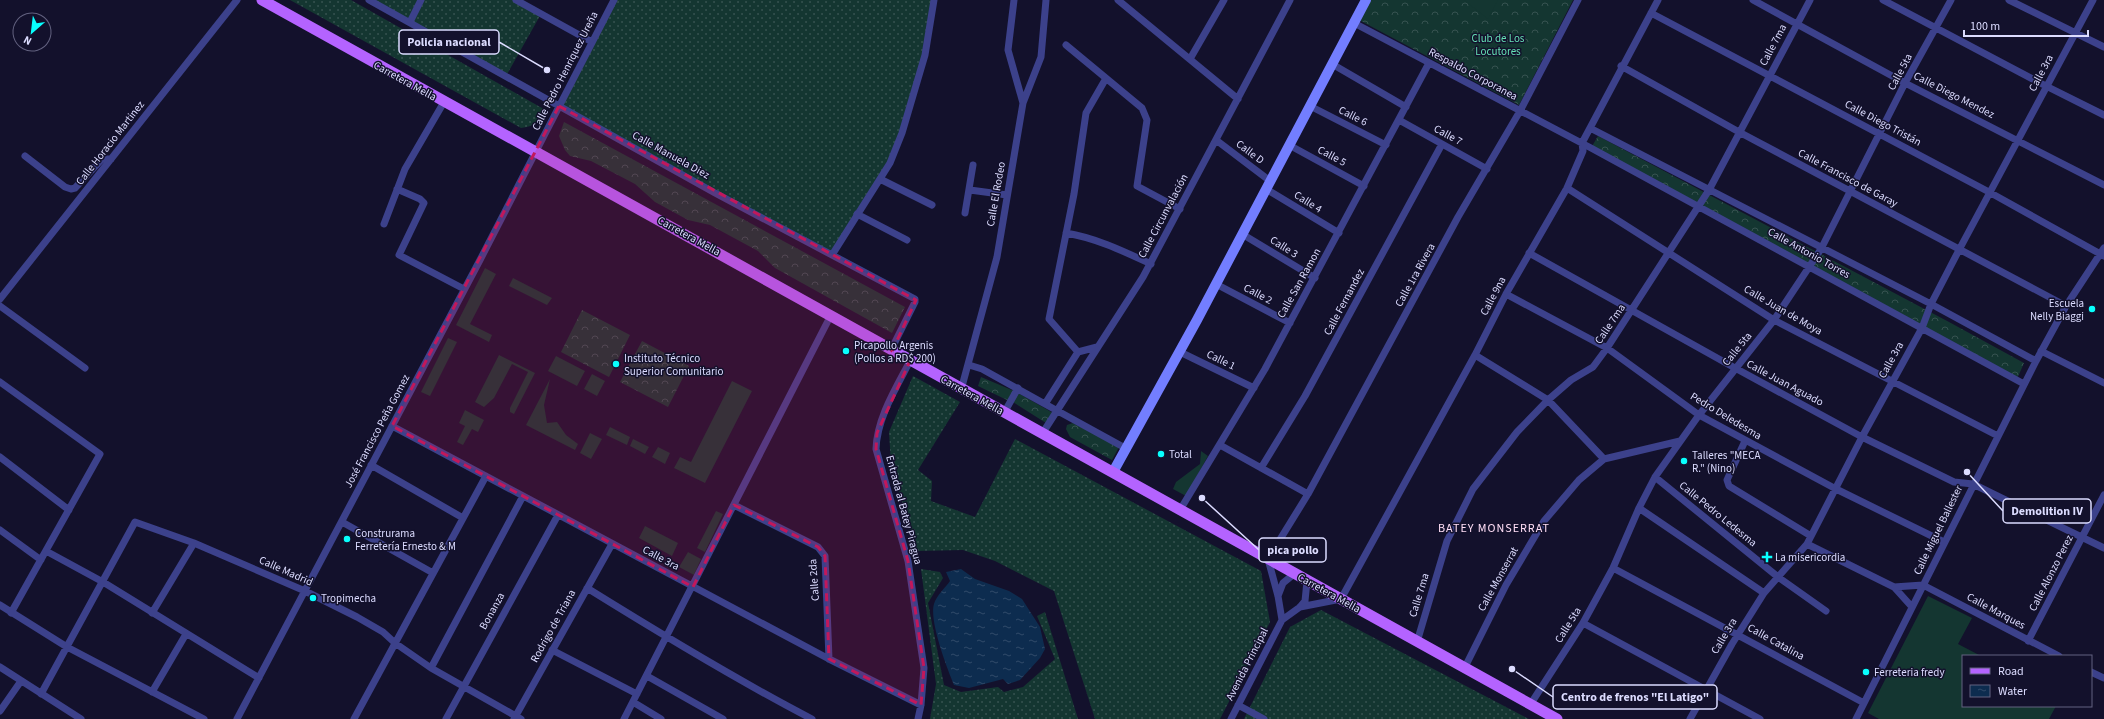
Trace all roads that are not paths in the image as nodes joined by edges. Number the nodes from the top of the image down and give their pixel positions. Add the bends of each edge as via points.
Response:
1 (237, 0) edge
2 (262, 0) edge
3 (369, 0) edge
4 (421, 0) edge
5 (516, 0) edge
6 (614, 0) edge
7 (934, 0) edge
8 (1014, 0) edge
9 (1046, 0) edge
10 (1118, 0) edge
11 (1290, 0) edge
12 (1366, 0) edge
13 (1578, 0) edge
14 (1658, 0) edge
15 (1753, 0) edge
16 (1810, 0) edge
17 (1883, 0) edge
18 (1950, 0) edge
19 (2009, 0) edge
20 (2093, 0) edge
21 (1223, 1) edge
22 (1651, 13) junction
23 (410, 22) junction
24 (1354, 23) junction
25 (1796, 25) junction
26 (1936, 29) junction
27 (2075, 32) junction
28 (592, 42) junction
29 (1066, 45) dead end
30 (2104, 47) edge
31 (1190, 59) junction
32 (1429, 63) junction
33 (1332, 64) junction
34 (1621, 66) junction
35 (1769, 75) junction
36 (1105, 80) junction
37 (1905, 83) junction
38 (2046, 86) junction
39 (1238, 99) junction
40 (444, 102) junction
41 (1023, 103) junction
42 (558, 106) junction
43 (1310, 106) junction
44 (1406, 108) junction
45 (1520, 111) junction
46 (2104, 114) edge
47 (1399, 120) junction
48 (1590, 128) junction
49 (1739, 132) junction
50 (1881, 134) junction
51 (1216, 140) junction
52 (2017, 140) junction
53 (1582, 143) junction
54 (1442, 144) junction
55 (1289, 145) junction
56 (1386, 145) junction
57 (535, 152) junction
58 (25, 156) dead end
59 (111, 160) junction
60 (973, 165) dead end
61 (1487, 169) junction
62 (880, 179) junction
63 (1268, 185) junction
64 (2104, 185) edge
65 (1364, 186) junction
66 (1567, 188) junction
67 (397, 189) junction
68 (970, 190) junction
69 (1709, 190) junction
70 (1851, 191) junction
71 (1989, 192) junction
72 (1007, 195) junction
73 (932, 205) dead end
74 (1697, 206) junction
75 (1180, 209) junction
76 (857, 214) junction
77 (965, 214) dead end
78 (384, 224) dead end
79 (1066, 233) junction
80 (1339, 233) junction
81 (1242, 234) junction
82 (907, 240) dead end
83 (1821, 249) junction
84 (1958, 250) junction
85 (1529, 253) junction
86 (1666, 253) junction
87 (2103, 253) edge
88 (832, 255) junction
89 (1150, 264) junction
90 (1810, 266) junction
91 (1315, 278) junction
92 (1216, 284) junction
93 (464, 289) junction
94 (1506, 294) junction
95 (0, 299) edge
96 (1931, 304) junction
97 (0, 306) edge
98 (2066, 306) junction
99 (1633, 310) junction
100 (831, 315) junction
101 (1774, 320) junction
102 (1290, 323) junction
103 (1922, 328) junction
104 (1097, 347) junction
105 (1607, 348) junction
106 (891, 350) junction
107 (2041, 351) junction
108 (1078, 352) junction
109 (1180, 352) junction
110 (1475, 355) junction
111 (910, 361) junction
112 (2036, 361) junction
113 (969, 365) junction
114 (85, 368) dead end
115 (1735, 368) junction
116 (1892, 381) junction
117 (0, 382) edge
118 (2104, 383) edge
119 (2024, 384) junction
120 (1018, 388) junction
121 (1254, 388) junction
122 (961, 390) junction
123 (1548, 400) junction
124 (1045, 404) junction
125 (1057, 412) junction
126 (1004, 413) junction
127 (1699, 415) junction
128 (392, 426) junction
129 (1042, 434) junction
130 (1998, 436) junction
131 (1862, 437) junction
132 (1680, 440) junction
133 (1745, 441) junction
134 (1220, 445) junction
135 (1126, 448) junction
136 (0, 457) edge
137 (1604, 459) junction
138 (371, 465) junction
139 (1261, 468) junction
140 (1112, 472) junction
141 (486, 476) junction
142 (1655, 477) junction
143 (1973, 484) junction
144 (1836, 489) junction
145 (1308, 494) junction
146 (2104, 495) edge
147 (523, 496) junction
148 (734, 505) junction
149 (1638, 508) junction
150 (69, 510) junction
151 (1180, 510) junction
152 (558, 515) junction
153 (463, 518) junction
154 (342, 522) junction
155 (0, 530) edge
156 (1812, 536) junction
157 (2081, 538) junction
158 (194, 542) junction
159 (1944, 542) junction
160 (612, 544) junction
161 (1807, 544) junction
162 (2104, 548) edge
163 (46, 551) junction
164 (1268, 559) junction
165 (41, 560) junction
166 (1613, 568) junction
167 (433, 573) junction
168 (1294, 574) junction
169 (1778, 577) junction
170 (1308, 581) junction
171 (103, 582) junction
172 (1923, 585) junction
173 (693, 587) junction
174 (1894, 587) junction
175 (587, 588) junction
176 (305, 591) junction
177 (1764, 593) junction
178 (1278, 596) junction
179 (1341, 599) junction
180 (0, 605) edge
181 (1300, 607) junction
182 (1912, 607) junction
183 (1826, 611) dead end
184 (11, 613) junction
185 (152, 613) junction
186 (1282, 620) junction
187 (1583, 623) junction
188 (186, 634) junction
189 (1738, 634) junction
190 (666, 638) junction
191 (2028, 641) junction
192 (1417, 642) junction
193 (395, 643) junction
194 (67, 647) junction
195 (552, 650) junction
196 (2056, 655) edge
197 (829, 659) junction
198 (0, 666) edge
199 (1464, 667) junction
200 (431, 668) junction
201 (2092, 672) edge
202 (647, 676) junction
203 (259, 678) junction
204 (2104, 678) edge
205 (21, 681) junction
206 (463, 687) junction
207 (1706, 689) junction
208 (152, 692) junction
209 (41, 694) junction
210 (637, 694) junction
211 (633, 702) junction
212 (1864, 703) junction
213 (1238, 705) junction
214 (1530, 705) junction
215 (921, 706) junction
216 (0, 711) edge
217 (76, 718) edge
218 (516, 718) edge
219 (1860, 718) edge
220 (204, 719) edge
221 (237, 719) edge
222 (354, 719) edge
223 (446, 719) edge
224 (624, 719) edge
225 (661, 719) edge
226 (723, 719) edge
227 (812, 719) edge
228 (918, 719) edge
229 (1231, 719) edge
230 (1264, 719) edge
231 (1557, 719) edge
232 (1690, 719) edge
233 (1760, 719) edge

1 - 59 street, Calle Horacio Martinez
2 - 40 main road, Carretera Mella
3 - 23 street, Calle Manuela Diez
4 - 23 street
5 - 28 street
6 - 28 street, Calle Pedro Henriquez Ureña
7 - 62 street via 925,55 908,112 890,163
8 - 41 street, Calle El Rodeo via 1008,50
9 - 41 street via 1041,57
10 - 31 street
11 - 39 street, Calle Circunvalación
12 - 24 street
13 - 45 street, Calle 1ra Rivera
14 - 22 street, Calle 9na
15 - 25 street, Calle Diego Mendez
16 - 25 street, Calle 7ma
17 - 26 street
18 - 26 street, Calle 5ta
19 - 27 street
20 - 27 street, Calle 3ra
21 - 31 street
22 - 34 street, Calle 9na
22 - 35 street, Calle Diego Tristán
23 - 42 street, Calle Manuela Diez
24 - 32 street, Respaldo Corporanea
24 - 33 street
25 - 35 street, Calle 7ma
25 - 37 street, Calle Diego Mendez
26 - 37 street, Calle 5ta
26 - 38 street
27 - 30 street
27 - 38 street, Calle 3ra
28 - 42 street, Calle Pedro Henriquez Ureña
29 - 36 street
31 - 39 street
32 - 44 street, Calle San Ramon
32 - 45 street, Respaldo Corporanea
33 - 43 street
33 - 44 street
34 - 48 street, Calle 9na
34 - 49 street, Calle Francisco de Garay
35 - 49 street, Calle 7ma
35 - 50 street, Calle Diego Tristán
36 - 75 street via 1142,108 1147,120 1137,186
36 - 79 street via 1086,113
37 - 50 street, Calle 5ta
37 - 52 street, Calle Diego Mendez
38 - 46 street
38 - 52 street, Calle 3ra
39 - 51 street, Calle Circunvalación
40 - 57 main road, Carretera Mella
40 - 67 street via 410,159
41 - 72 street, Calle El Rodeo
42 - 57 street, Calle Pedro Henriquez Ureña
42 - 88 street, Calle Manuela Diez
43 - 55 street
43 - 56 street, Calle 6
44 - 47 street, Calle San Ramon
45 - 53 street, Respaldo Corporanea
45 - 61 street, Calle 1ra Rivera
47 - 54 street, Calle 7
47 - 56 street, Calle San Ramon
48 - 53 street, Calle 9na
48 - 69 street
49 - 69 street, Calle 7ma
49 - 70 street, Calle Francisco de Garay
50 - 70 street, Calle 5ta
50 - 71 street, Calle Diego Tristán
51 - 63 street, Calle D
51 - 75 street, Calle Circunvalación
52 - 64 street, Calle Diego Mendez
52 - 71 street, Calle 3ra
53 - 66 street, Calle 9na via 1583,151
53 - 74 street, Calle Antonio Torres
54 - 61 street, Calle 7
54 - 139 street, Calle Fernandez via 1305,396
55 - 63 street
55 - 65 street, Calle 5
56 - 65 street, Calle San Ramon
57 - 93 street, José Francisco Peña Gomez
57 - 100 main road, Carretera Mella
58 - 59 street via 71,189 75,188 102,159
59 - 95 street, Calle Horacio Martinez
60 - 68 street
61 - 145 street, Calle 1ra Rivera
62 - 73 street
62 - 76 street
63 - 80 street, Calle 4
63 - 81 street
65 - 80 street, Calle San Ramon
66 - 85 street, Calle 9na
66 - 86 street, Calle Juan de Moya
67 - 78 street
67 - 93 street via 424,203 399,255
68 - 72 street
68 - 77 street
69 - 74 street, Calle 7ma
69 - 83 street
70 - 83 street, Calle 5ta
70 - 84 street, Calle Francisco de Garay
71 - 84 street, Calle 3ra
71 - 87 street, Calle Diego Tristán
72 - 113 street, Calle El Rodeo via 997,257
74 - 86 street, Calle 7ma
74 - 90 street, Calle Antonio Torres
75 - 89 street, Calle Circunvalación
76 - 82 street
76 - 88 street
79 - 89 street via 1112,246
79 - 108 street via 1049,319
80 - 91 street, Calle San Ramon
81 - 91 street, Calle 3
81 - 92 street
83 - 90 street, Calle 5ta
83 - 96 street
84 - 96 street, Calle 3ra
84 - 98 street, Calle Francisco de Garay
85 - 94 street, Calle 9na
85 - 99 street, Calle Juan Aguado
86 - 99 street, Calle 7ma
86 - 101 street, Calle Juan de Moya
87 - 98 street, Calle Miguel Ballester
88 - 106 street, Calle Manuela Diez via 916,300
89 - 104 street, Calle Circunvalación
90 - 101 street, Calle 5ta
90 - 103 street, Calle Antonio Torres
91 - 102 street, Calle San Ramon
92 - 102 street, Calle 2
92 - 109 street
93 - 128 street, José Francisco Peña Gomez
94 - 105 street, Pedro Deledesma
94 - 110 street, Calle 9na
96 - 103 street, Calle 3ra
96 - 112 street
97 - 114 street
98 - 107 street, Calle Miguel Ballester
99 - 105 street, Calle 7ma
99 - 115 street, Calle Juan Aguado
100 - 106 main road, Carretera Mella
100 - 148 street
101 - 115 street, Calle 5ta
101 - 116 street, Calle Juan de Moya
102 - 121 street, Calle San Ramon
103 - 116 street, Calle 3ra
103 - 119 street, Calle Antonio Torres
104 - 108 street
104 - 125 street, Calle Circunvalación
105 - 123 street, Calle 7ma via 1593,368 1571,380
105 - 127 street, Pedro Deledesma
106 - 111 main road, Carretera Mella
107 - 112 street, Calle Miguel Ballester
107 - 118 street
108 - 124 street
109 - 121 street, Calle 1
109 - 135 street
110 - 123 street
110 - 179 street, Calle 9na
111 - 122 main road, Carretera Mella
111 - 215 street, Entrada al Batey Piragua via 893,393 877,433 876,449 908,561 924,668
112 - 119 street, Calle Miguel Ballester
113 - 120 street
113 - 122 street, Calle El Rodeo
115 - 127 street, Calle 5ta
115 - 131 street, Calle Juan Aguado
116 - 130 street, Calle Juan de Moya
116 - 131 street, Calle 3ra
117 - 150 street via 100,454
119 - 130 street, Calle Miguel Ballester
120 - 124 street
120 - 126 street
121 - 134 street, Calle San Ramon
122 - 126 main road, Carretera Mella
123 - 137 street
123 - 192 street, Calle 7ma via 1517,432 1473,489 1447,541
124 - 125 street
125 - 129 street, Calle Circunvalación
125 - 135 street
126 - 129 main road, Carretera Mella
127 - 132 street, Calle 5ta
127 - 133 street, Pedro Deledesma
128 - 138 street, José Francisco Peña Gomez
128 - 141 street, Calle 3ra
129 - 140 main road, Carretera Mella
130 - 143 street, Calle Miguel Ballester
131 - 143 street, Calle Juan Aguado via 1954,482
131 - 144 street, Calle 3ra
132 - 137 street, Calle Monserrat
132 - 142 street, Calle 5ta
133 - 144 street, Pedro Deledesma
133 - 156 street via 1727,480 1729,486
134 - 139 street
134 - 151 street, Calle San Ramon
135 - 140 street
136 - 150 street
137 - 199 street, Calle Monserrat via 1579,480 1544,521 1506,584
138 - 153 street
138 - 154 street, José Francisco Peña Gomez
139 - 145 street
140 - 151 main road, Carretera Mella
141 - 147 street, Calle 3ra
141 - 153 street
142 - 149 street, Calle 5ta
142 - 169 street, Calle Pedro Ledesma
143 - 157 street, Calle Juan Aguado
143 - 159 street, Calle Miguel Ballester
144 - 156 street, Calle 3ra
144 - 159 street, Pedro Deledesma
145 - 164 street, Calle 1ra Rivera
146 - 157 street, Calle Alonzo Perez
147 - 152 street, Calle 3ra
147 - 200 street
148 - 173 street
148 - 197 street, Calle 2da via 818,548 825,556
149 - 166 street, Calle 5ta
149 - 177 street
150 - 163 street
151 - 164 main road, Carretera Mella
152 - 160 street, Calle 3ra
152 - 206 street, Bonanza
153 - 167 street
154 - 167 street
154 - 176 street, José Francisco Peña Gomez
155 - 165 street
156 - 161 street, Calle 3ra
157 - 162 street, Calle Juan Aguado
157 - 191 street, Calle Alonzo Perez
158 - 171 street, Calle Madrid via 135,522
158 - 176 street, Calle Madrid
158 - 185 street
159 - 172 street, Calle Miguel Ballester
160 - 173 street, Calle 3ra
160 - 175 street, Rodrigo de Triana
161 - 169 street, Calle 3ra
161 - 174 street
163 - 165 street
163 - 171 street
164 - 168 main road, Carretera Mella
164 - 178 street
165 - 184 street
166 - 187 street, Calle 5ta
166 - 189 street, Calle Catalina
167 - 193 street
168 - 170 main road, Carretera Mella
168 - 178 street via 1283,583
169 - 177 street, Calle 3ra
169 - 183 street, Calle Pedro Ledesma
170 - 179 main road, Carretera Mella
170 - 181 street via 1305,601
171 - 185 street
171 - 194 street
172 - 174 street
172 - 182 street, Calle Miguel Ballester
172 - 191 street, Calle Marques
173 - 190 street
173 - 197 street, Calle 3ra
174 - 182 street
175 - 190 street
175 - 195 street, Rodrigo de Triana
176 - 193 street, Calle Madrid via 383,632
176 - 203 street, José Francisco Peña Gomez
177 - 189 street, Calle 3ra
178 - 186 street
179 - 181 street
179 - 192 main road, Carretera Mella
180 - 184 street
181 - 186 street
182 - 212 street, Calle Miguel Ballester
184 - 194 street
185 - 188 street
186 - 213 street, Avenida Principal
187 - 207 street
187 - 214 street, Calle 5ta
188 - 203 street
188 - 208 street
189 - 207 street, Calle 3ra
189 - 212 street, Calle Catalina
190 - 202 street
190 - 227 street
191 - 196 street, Calle Marques
192 - 199 main road, Carretera Mella
193 - 200 street, Calle Madrid
193 - 222 street
194 - 208 street
194 - 209 street
195 - 210 street
195 - 218 street, Rodrigo de Triana
197 - 215 street, Calle 3ra
198 - 205 street
199 - 214 main road, Carretera Mella
200 - 206 street, Calle Madrid
201 - 204 street
202 - 210 street
202 - 226 street
203 - 221 street, José Francisco Peña Gomez
205 - 209 street
205 - 216 street
206 - 218 street, Calle Madrid
206 - 223 street, Bonanza
207 - 232 street, Calle 3ra
207 - 233 street
208 - 220 street
209 - 217 street
210 - 211 street
211 - 224 street
211 - 225 street
212 - 219 street, Calle Miguel Ballester
213 - 229 street, Avenida Principal
213 - 230 street
214 - 231 main road, Carretera Mella
215 - 228 street, Entrada al Batey Piragua

